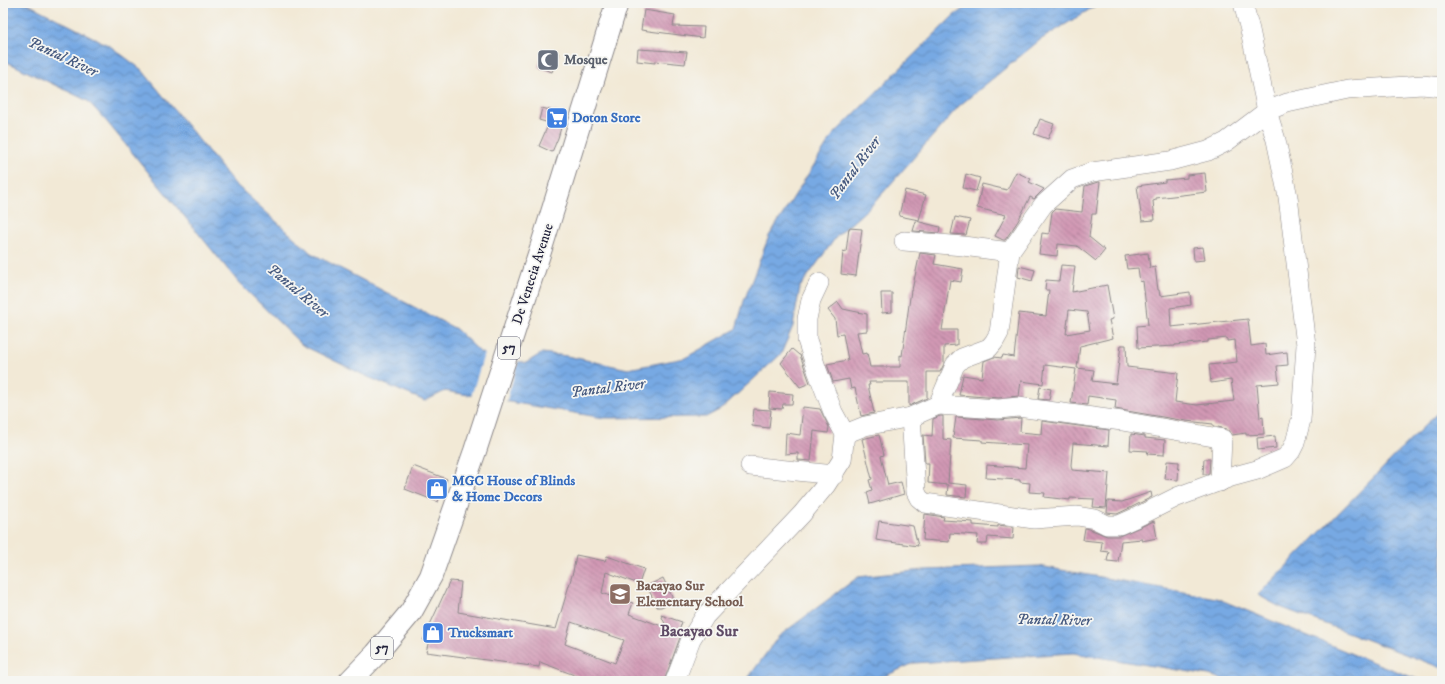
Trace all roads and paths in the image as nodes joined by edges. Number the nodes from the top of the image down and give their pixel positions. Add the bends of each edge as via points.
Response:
1 (617, 3) edge
2 (1243, 3) edge
3 (1442, 87) edge
4 (1267, 111) junction
5 (904, 241) dead end
6 (1010, 252) junction
7 (819, 284) dead end
8 (938, 405) junction
9 (911, 417) junction
10 (845, 434) junction
11 (750, 466) dead end
12 (834, 475) junction
13 (1220, 482) junction
14 (350, 681) edge
15 (675, 681) edge

1 - 14 highway, De Venecia Avenue / 57 via 542,245 432,576 411,612
2 - 4 street
3 - 4 street via 1422,85 1347,90 1287,103
4 - 6 street via 1226,142 1208,151 1170,161 1092,172 1072,179 1043,205
4 - 13 street via 1288,197 1303,312 1306,345 1300,420 1295,444 1285,458
5 - 6 street
6 - 8 street via 999,333 989,348 962,358 955,365
7 - 10 street via 811,300 807,319 807,340 816,370
8 - 9 street
8 - 13 street via 999,409 1018,407 1122,421 1219,438 1222,440
9 - 10 street via 865,426
9 - 13 street via 916,492 925,503 1034,519 1077,516 1094,519 1107,525 1135,518 1177,497
10 - 12 street via 842,460
11 - 12 street
12 - 15 street via 802,514 705,616 691,639

